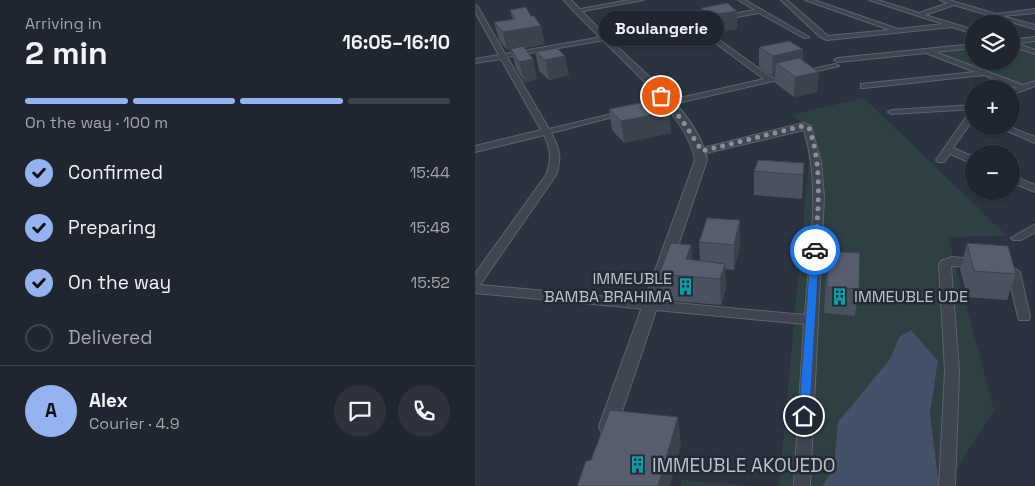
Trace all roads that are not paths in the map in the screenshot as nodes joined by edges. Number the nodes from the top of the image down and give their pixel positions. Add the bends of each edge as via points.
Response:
1 (567, 0) edge
2 (640, 0) edge
3 (741, 0) edge
4 (784, 0) edge
5 (808, 0) edge
6 (824, 0) edge
7 (872, 0) edge
8 (943, 0) edge
9 (963, 0) edge
10 (815, 2) junction
11 (953, 3) junction
12 (475, 7) edge
13 (578, 10) junction
14 (759, 11) junction
15 (1035, 11) edge
16 (921, 14) junction
17 (992, 15) joint
18 (692, 23) junction
19 (1020, 23) edge
20 (954, 25) junction
21 (1035, 27) edge
22 (965, 29) edge
23 (899, 31) junction
24 (806, 37) dead end
25 (603, 38) junction
26 (1035, 39) edge
27 (1020, 42) edge
28 (1020, 46) edge
29 (965, 47) edge
30 (925, 51) junction
31 (1035, 52) edge
32 (505, 56) junction
33 (475, 61) edge
34 (985, 73) junction
35 (771, 80) junction
36 (1035, 83) edge
37 (864, 86) dead end
38 (1024, 88) junction
39 (1020, 90) edge
40 (669, 103) junction
41 (640, 110) edge
42 (631, 112) edge
43 (892, 112) dead end
44 (965, 112) edge
45 (965, 123) edge
46 (546, 132) junction
47 (1020, 134) edge
48 (1035, 140) edge
49 (475, 149) edge
50 (947, 149) junction
51 (702, 151) junction
52 (965, 157) edge
53 (941, 160) dead end
54 (1020, 182) edge
55 (1035, 189) edge
56 (1035, 227) edge
57 (1017, 238) dead end
58 (475, 283) edge
59 (475, 289) edge
60 (651, 306) junction
61 (1024, 316) dead end
62 (811, 320) junction
63 (603, 441) edge
64 (802, 486) edge
65 (947, 486) edge

1 - 13 street
2 - 13 street
3 - 14 street
4 - 23 street via 824,37
5 - 10 street
6 - 10 street
7 - 16 street
8 - 11 street
9 - 11 street
10 - 23 street
11 - 16 street
11 - 17 street
12 - 32 street
13 - 25 street
14 - 18 street
14 - 24 street
15 - 17 street
16 - 20 street
18 - 25 street
18 - 35 street
19 - 21 street
20 - 22 street
20 - 23 street
25 - 32 street
25 - 40 street
26 - 27 street
28 - 31 street
29 - 30 street
30 - 34 street
30 - 35 street via 836,63
32 - 33 street
32 - 46 street
34 - 37 street
34 - 38 street
35 - 40 street
36 - 38 street
38 - 39 street
40 - 41 street
40 - 51 street
42 - 46 street
43 - 44 street
45 - 50 street
46 - 49 street
46 - 58 street via 556,151 551,174
47 - 48 street
50 - 52 street
50 - 53 street
51 - 60 street
51 - 62 street via 803,126 809,128 816,158 819,203
54 - 55 street
56 - 57 street
59 - 60 street
60 - 62 street
60 - 63 street
61 - 65 street via 1011,269 952,261 945,264 952,371
62 - 64 street

